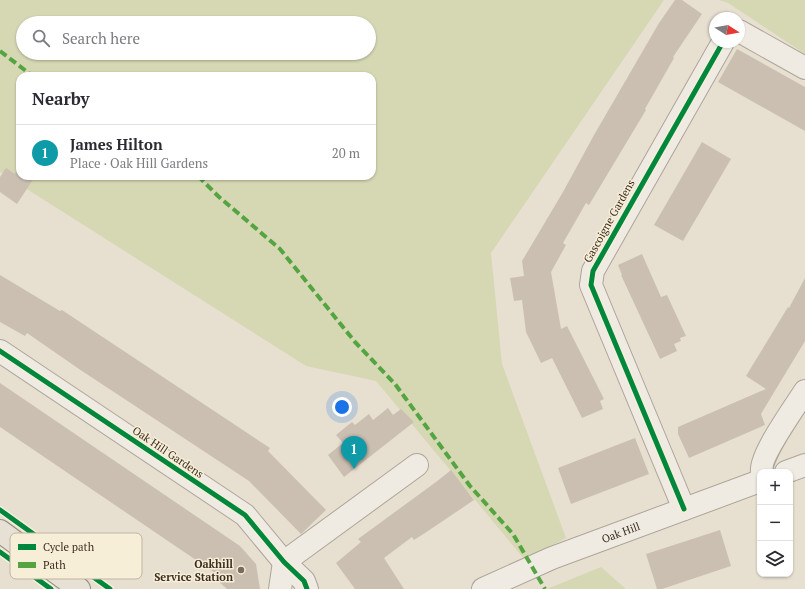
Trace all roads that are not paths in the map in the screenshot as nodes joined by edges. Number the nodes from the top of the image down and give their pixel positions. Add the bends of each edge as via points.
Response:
1 (745, 34) edge
2 (720, 48) edge
3 (805, 68) edge
4 (0, 351) edge
5 (805, 391) edge
6 (417, 465) dead end
7 (805, 465) edge
8 (761, 469) edge
9 (793, 469) edge
10 (757, 483) edge
11 (684, 509) junction
12 (0, 531) edge
13 (10, 538) edge
14 (284, 562) junction
15 (65, 579) edge
16 (79, 589) edge
17 (280, 589) edge
18 (307, 589) edge
19 (483, 589) edge

1 - 3 street
2 - 11 street, Gascoigne Gardens via 593,271 592,285
4 - 14 street, Oak Hill Gardens via 245,515
5 - 8 street via 767,451
6 - 14 street
7 - 9 street
10 - 11 street, Oak Hill
11 - 19 street, Oak Hill via 552,558
12 - 13 main road
14 - 17 street
14 - 18 street, Oak Hill Gardens via 304,581
15 - 16 main road

